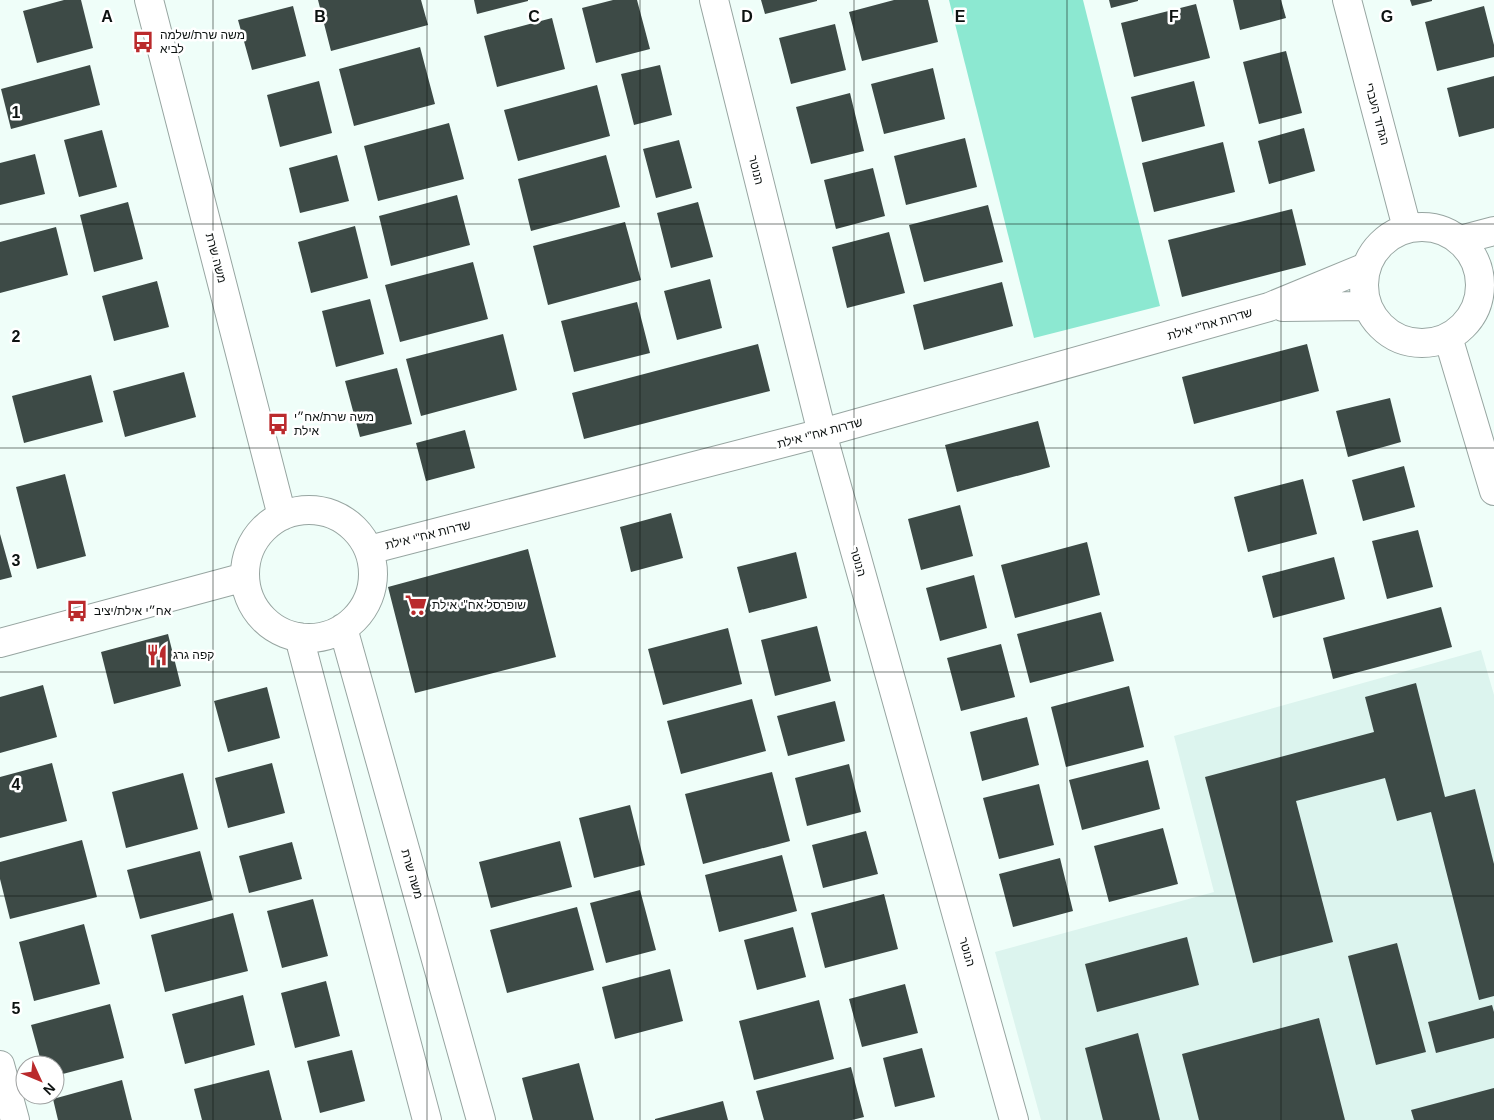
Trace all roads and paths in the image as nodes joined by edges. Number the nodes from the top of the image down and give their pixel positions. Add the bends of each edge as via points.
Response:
1 (149, 0) edge
2 (714, 0) edge
3 (1347, 0) edge
4 (1407, 228) junction
5 (1494, 231) edge
6 (1460, 240) junction
7 (1366, 267) junction
8 (1488, 279) edge
9 (1367, 306) junction
10 (1269, 307) junction
11 (1448, 338) junction
12 (822, 433) junction
13 (1494, 491) edge
14 (282, 516) junction
15 (369, 550) junction
16 (245, 577) junction
17 (343, 628) junction
18 (299, 637) junction
19 (0, 643) edge
20 (0, 1065) edge
21 (15, 1120) edge
22 (427, 1120) edge
23 (481, 1120) edge
24 (1014, 1120) edge

1 - 14 street, משה שרת
2 - 12 street, הנוטר
3 - 4 street, הגדוד העברי
4 - 6 street via 1426,226 1444,230
4 - 7 street via 1389,236 1375,250
5 - 6 street
6 - 8 street
7 - 9 street via 1363,287
7 - 10 street, שדרות אח"י אילת
8 - 11 street via 1473,314
9 - 10 street, שדרות אח"י אילת
9 - 11 street via 1377,323 1392,336 1410,343 1430,343
10 - 12 street, שדרות אח"י אילת
11 - 13 street
12 - 15 street, שדרות אח"י אילת
12 - 24 street, הנוטר
14 - 15 street via 308,510 333,514 355,528
14 - 16 street via 258,534 246,562
15 - 17 street via 373,572 370,594 360,613
16 - 18 street via 248,594 267,623
16 - 19 street
17 - 18 street via 329,635
17 - 23 street, משה שרת
18 - 22 street
20 - 21 street

